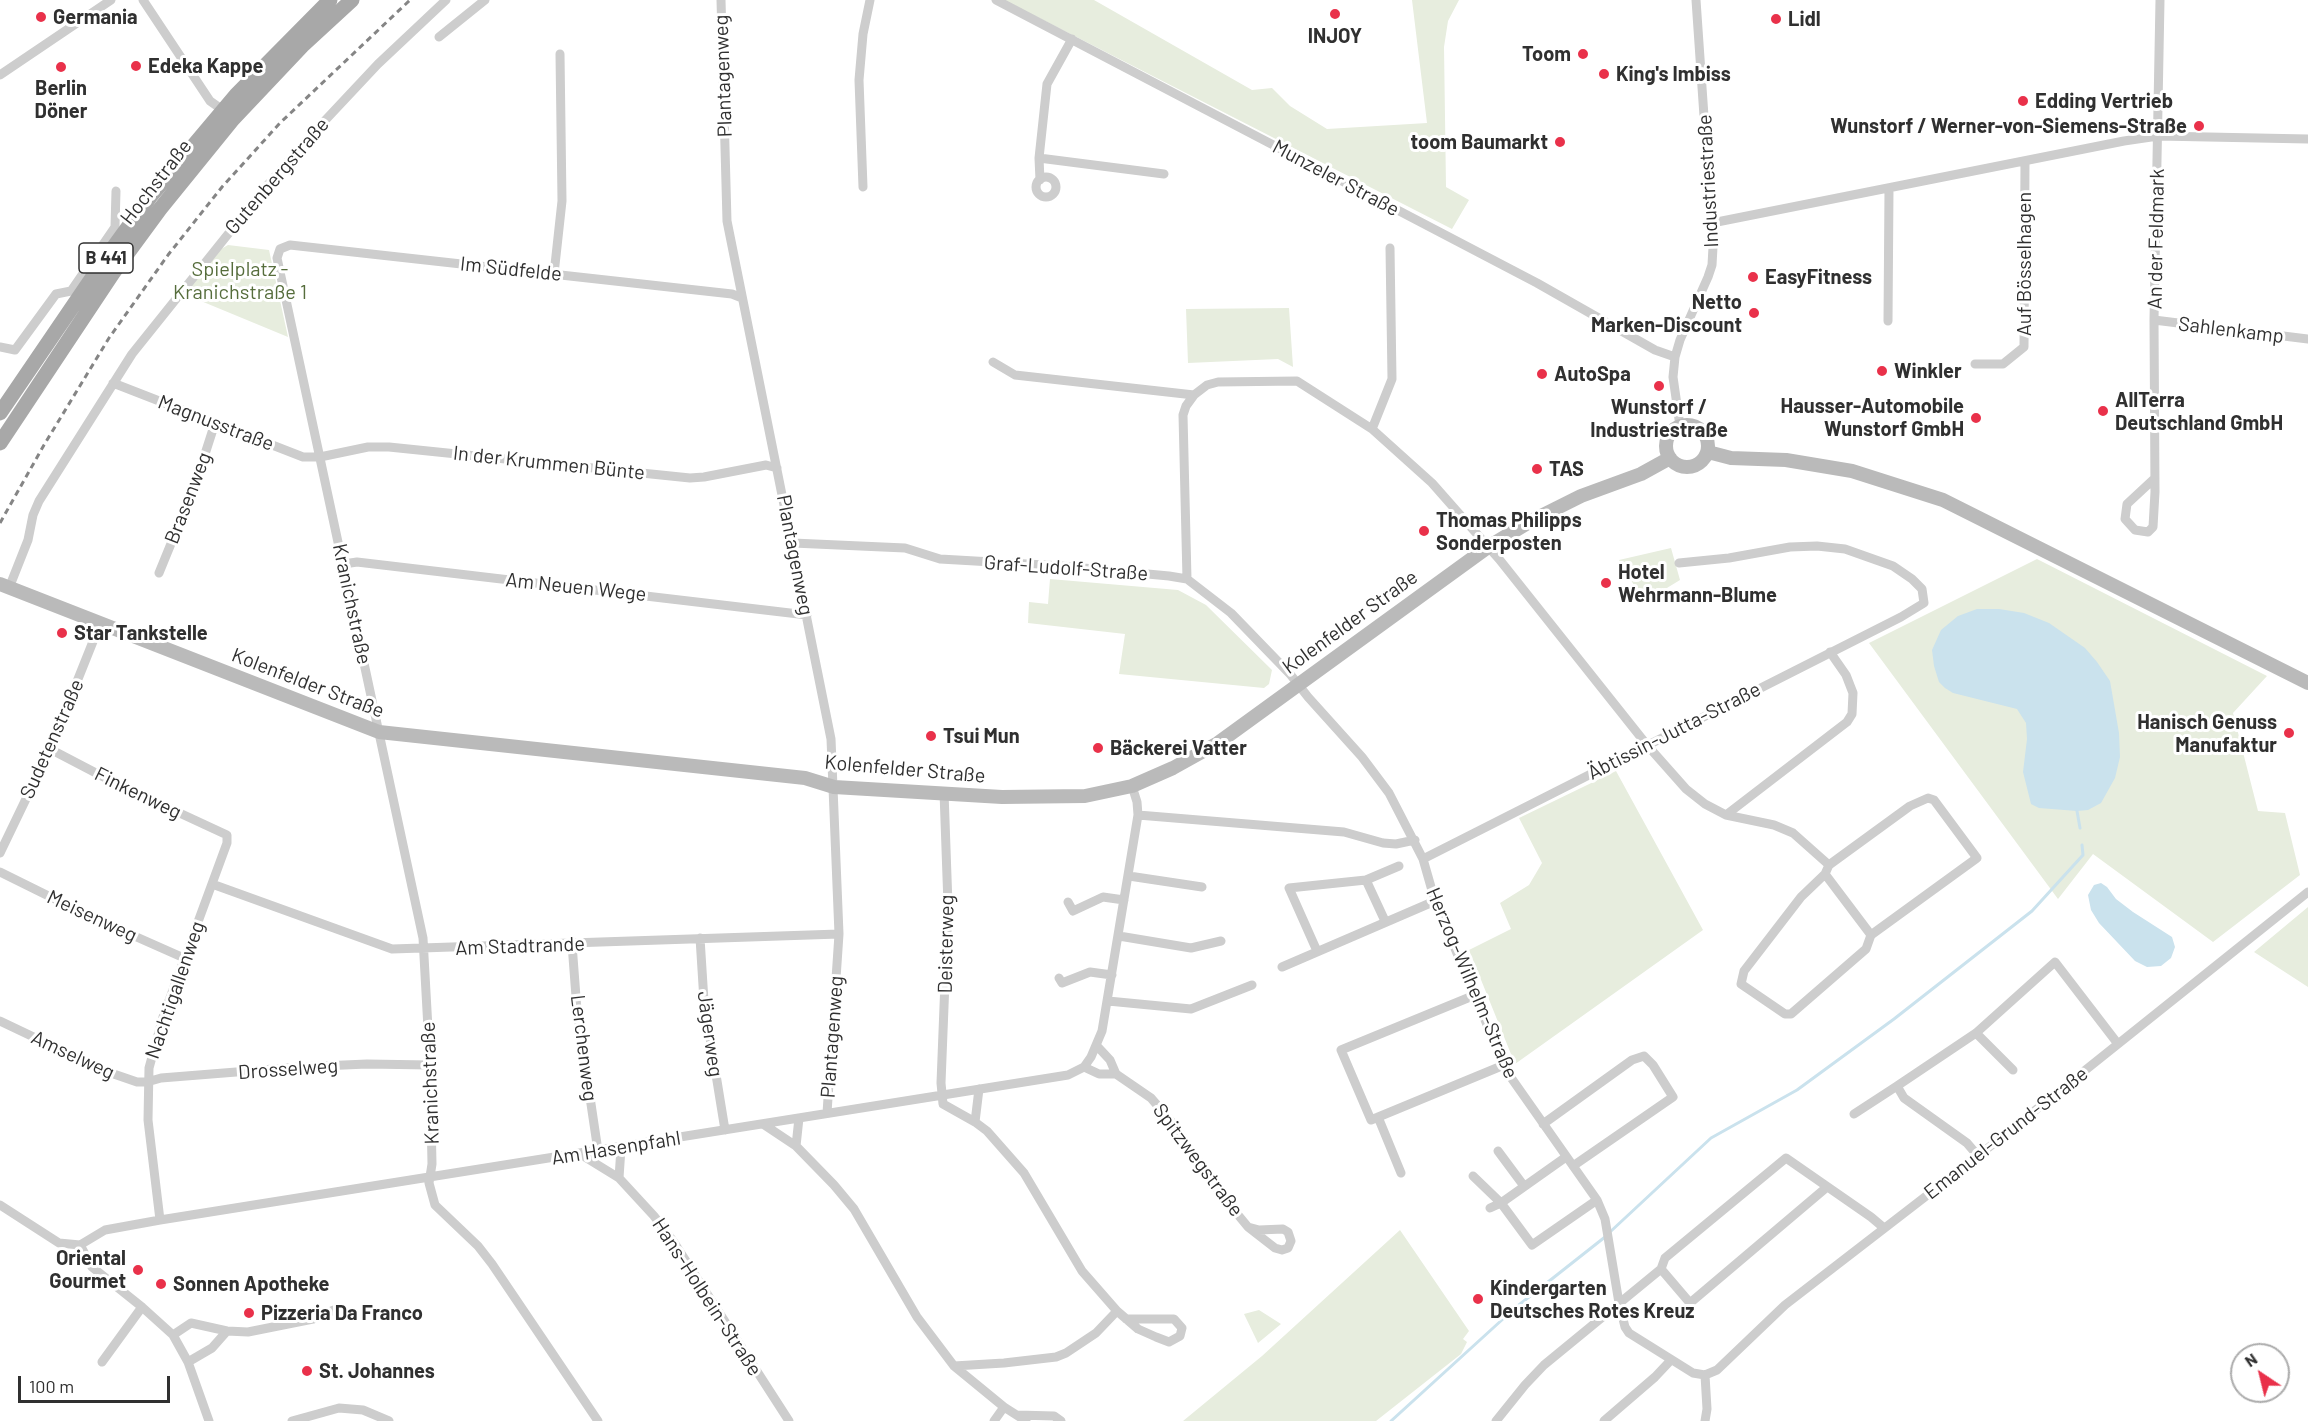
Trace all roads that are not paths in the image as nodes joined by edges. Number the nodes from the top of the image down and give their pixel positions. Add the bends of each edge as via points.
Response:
1 (111, 0) edge
2 (143, 0) edge
3 (330, 0) edge
4 (352, 0) edge
5 (446, 0) edge
6 (485, 0) edge
7 (721, 0) edge
8 (870, 0) edge
9 (996, 0) edge
10 (1696, 0) edge
11 (2160, 0) edge
12 (439, 37) dead end
13 (1071, 39) junction
14 (560, 54) dead end
15 (0, 75) edge
16 (228, 114) junction
17 (2158, 136) junction
18 (2308, 139) edge
19 (1039, 158) junction
20 (2025, 161) junction
21 (1164, 174) dead end
22 (1040, 180) dead end
23 (863, 187) dead end
24 (1889, 189) junction
25 (116, 191) dead end
26 (1712, 223) junction
27 (1390, 248) dead end
28 (280, 249) joint
29 (554, 274) junction
30 (742, 298) junction
31 (2154, 320) junction
32 (1888, 321) dead end
33 (2308, 339) edge
34 (0, 347) edge
35 (1675, 357) junction
36 (993, 362) dead end
37 (1975, 364) dead end
38 (113, 383) junction
39 (1194, 395) junction
40 (0, 413) edge
41 (216, 423) junction
42 (1680, 426) junction
43 (1372, 429) junction
44 (0, 442) edge
45 (1708, 452) junction
46 (320, 457) junction
47 (1670, 458) junction
48 (777, 468) junction
49 (2155, 478) junction
50 (793, 543) junction
51 (1488, 547) junction
52 (1679, 563) dead end
53 (344, 564) junction
54 (159, 573) dead end
55 (1187, 579) junction
56 (4, 586) edge
57 (807, 615) junction
58 (100, 624) junction
59 (1830, 652) junction
60 (2308, 683) edge
61 (1298, 684) junction
62 (379, 732) junction
63 (1647, 746) junction
64 (50, 749) junction
65 (1132, 786) junction
66 (834, 787) junction
67 (944, 792) junction
68 (1138, 815) junction
69 (1726, 815) junction
70 (227, 835) joint
71 (1415, 840) junction
72 (0, 852) edge
73 (1423, 859) junction
74 (1829, 865) junction
75 (1399, 866) dead end
76 (0, 872) edge
77 (1825, 874) junction
78 (1128, 876) junction
79 (1366, 880) junction
80 (212, 884) junction
81 (1202, 887) dead end
82 (2308, 892) edge
83 (1124, 900) junction
84 (1435, 901) junction
85 (1068, 902) dead end
86 (1385, 921) junction
87 (839, 934) junction
88 (1871, 935) junction
89 (1119, 936) junction
90 (700, 938) junction
91 (1221, 941) dead end
92 (572, 944) junction
93 (424, 950) junction
94 (1317, 951) junction
95 (184, 958) junction
96 (1282, 967) dead end
97 (1112, 975) junction
98 (1059, 978) dead end
99 (1252, 985) dead end
100 (1475, 995) junction
101 (1108, 1001) junction
102 (0, 1022) edge
103 (1976, 1033) junction
104 (2118, 1044) junction
105 (1097, 1046) junction
106 (430, 1065) junction
107 (1504, 1065) junction
108 (1084, 1066) junction
109 (2013, 1070) dead end
110 (1116, 1074) junction
111 (147, 1082) junction
112 (1897, 1086) junction
113 (979, 1089) junction
114 (941, 1095) junction
115 (826, 1113) junction
116 (1854, 1114) dead end
117 (1378, 1117) junction
118 (799, 1118) junction
119 (975, 1122) junction
120 (763, 1124) junction
121 (1543, 1124) junction
122 (725, 1130) junction
123 (796, 1146) junction
124 (621, 1148) junction
125 (597, 1151) junction
126 (1498, 1151) dead end
127 (580, 1154) junction
128 (1978, 1156) junction
129 (1566, 1157) junction
130 (1573, 1166) junction
131 (1401, 1173) dead end
132 (1473, 1176) dead end
133 (430, 1177) junction
134 (619, 1178) junction
135 (1524, 1186) junction
136 (1827, 1187) junction
137 (1597, 1200) junction
138 (1501, 1203) junction
139 (0, 1205) edge
140 (1490, 1208) dead end
141 (160, 1220) junction
142 (1248, 1227) dead end
143 (1884, 1228) junction
144 (80, 1245) junction
145 (1661, 1269) junction
146 (1619, 1303) junction
147 (142, 1307) junction
148 (334, 1310) dead end
149 (1117, 1311) junction
150 (1126, 1318) junction
151 (227, 1331) junction
152 (173, 1335) junction
153 (1671, 1360) junction
154 (102, 1362) dead end
155 (188, 1362) junction
156 (954, 1366) junction
157 (1705, 1375) junction
158 (1004, 1407) junction
159 (1021, 1418) edge
160 (205, 1420) edge
161 (1608, 1420) edge
162 (292, 1421) edge
163 (388, 1421) edge
164 (598, 1421) edge
165 (789, 1421) edge
166 (994, 1421) edge
167 (1061, 1421) edge
168 (1497, 1421) edge
169 (1705, 1421) edge

1 - 15 street
2 - 16 street via 210,101
3 - 16 main road, Hochstraße / B 441
4 - 16 main road, Hochstraße / B 441
5 - 38 street, Gutenbergstraße via 378,64 287,163 132,354
6 - 12 street
7 - 30 street, Plantagenweg via 727,221
8 - 23 street via 859,80
9 - 13 street, Munzeler Straße
10 - 26 street, Industriestraße
11 - 17 street, An der Feldmark
13 - 19 street via 1047,84
13 - 35 street, Munzeler Straße via 1537,283 1655,350
14 - 29 street via 562,201
16 - 40 main road, Hochstraße / B 441 via 150,197
16 - 44 main road, Hochstraße / B 441 via 113,273
17 - 18 street, Auf Bösselhagen
17 - 20 street, Auf Bösselhagen
17 - 31 street, An der Feldmark
19 - 21 street
19 - 22 street
20 - 24 street, Auf Bösselhagen
20 - 37 street, Auf Bösselhagen via 2024,347 2003,364
24 - 26 street, Auf Bösselhagen
24 - 32 street
25 - 34 street via 115,227 71,291 57,294 15,350
26 - 35 street, Industriestraße via 1712,265
27 - 43 street via 1392,379
28 - 29 street, Im Südfelde via 290,245
28 - 46 street, Kranichstraße via 277,258
29 - 30 street, Im Südfelde
30 - 48 street, Plantagenweg
31 - 33 street, Sahlenkamp
31 - 49 street, An der Feldmark
35 - 42 street, Industriestraße via 1673,385
36 - 39 street via 1015,375
38 - 41 street, Magnusstraße
38 - 56 street, Gutenbergstraße via 39,501 24,549
39 - 43 street via 1218,382 1297,381
39 - 55 street via 1183,415
41 - 46 street, Magnusstraße via 303,457
41 - 54 street, Brasenweg
42 - 45 main road via 1693,425 1704,433
42 - 47 main road via 1667,440
43 - 51 street via 1432,483
45 - 47 main road via 1694,466 1681,466
45 - 60 main road via 1852,471 1943,500
46 - 48 street, In der Krummen Bünte via 368,447 389,447 690,478 766,465
46 - 53 street, Kranichstraße
47 - 51 main road, Kolenfelder Straße via 1641,474 1581,496
48 - 50 street, Plantagenweg
49 - 49 street, An der Feldmark via 2153,527 2148,532 2135,530 2125,519 2127,504
50 - 55 street, Graf-Ludolf-Straße via 905,548 940,559
50 - 57 street, Plantagenweg
51 - 61 main road, Kolenfelder Straße
51 - 63 street
52 - 59 street, Äbtissin-Jutta-Straße via 1817,546 1845,549 1877,560 1903,573 1922,589 1924,603
53 - 57 street, Am Neuen Wege via 357,562
53 - 62 street, Kranichstraße
55 - 61 street via 1231,613
56 - 58 main road, Kolenfelder Straße
57 - 66 street, Plantagenweg via 831,739
58 - 62 main road, Kolenfelder Straße
58 - 64 street, Sudetenstraße
59 - 63 street, Äbtissin-Jutta-Straße
59 - 69 street via 1853,693 1852,714 1847,722
61 - 65 main road, Kolenfelder Straße via 1218,743
61 - 71 street, Herzog-Wilhelm-Straße via 1362,757 1389,793
62 - 66 main road, Kolenfelder Straße via 806,778
62 - 93 street, Kranichstraße
63 - 69 street via 1686,789
63 - 73 street, Äbtissin-Jutta-Straße
64 - 70 street, Finkenweg
64 - 72 street, Sudetenstraße
65 - 67 main road, Kolenfelder Straße via 1065,797
65 - 68 street
66 - 67 main road, Kolenfelder Straße
66 - 87 street, Plantagenweg
67 - 114 street, Deisterweg via 948,905
68 - 71 street via 1344,832 1383,843
68 - 78 street
69 - 74 street via 1793,833
70 - 80 street, Nachtigallenweg
71 - 73 street, Herzog-Wilhelm-Straße
73 - 84 street, Herzog-Wilhelm-Straße
74 - 77 street
74 - 88 street via 1928,798 1934,800 1977,858
75 - 79 street
76 - 95 street, Meisenweg
77 - 88 street
77 - 88 street via 1801,897 1744,971 1741,984 1785,1014 1791,1014 1866,949
78 - 81 street
78 - 83 street
79 - 86 street
79 - 94 street via 1289,888
80 - 93 street, Am Stadtrande via 392,949
80 - 95 street, Nachtigallenweg
82 - 104 street, Emanuel-Grund-Straße
83 - 85 street via 1103,897 1074,911
83 - 89 street
84 - 86 street
84 - 100 street, Herzog-Wilhelm-Straße
86 - 94 street
87 - 90 street, Am Stadtrande
87 - 115 street, Plantagenweg
89 - 91 street via 1191,948
89 - 97 street
90 - 92 street, Am Stadtrande
90 - 122 street, Jägerweg via 704,1000
92 - 93 street, Am Stadtrande
92 - 125 street, Lerchenweg
93 - 106 street, Kranichstraße
94 - 96 street
95 - 111 street, Nachtigallenweg via 163,1017
97 - 98 street via 1090,972 1062,983
97 - 101 street
99 - 101 street via 1191,1009
100 - 107 street, Herzog-Wilhelm-Straße
100 - 117 street via 1341,1050 1371,1120
101 - 105 street
102 - 111 street, Amselweg via 127,1080
103 - 104 street via 2055,962
103 - 109 street
103 - 112 street
104 - 128 street, Emanuel-Grund-Straße
105 - 108 street
105 - 110 street, Spitzwegstraße
106 - 111 street, Drosselweg via 299,1067
106 - 133 street, Kranichstraße
107 - 117 street
107 - 121 street, Herzog-Wilhelm-Straße
108 - 110 street, Spitzwegstraße via 1099,1074
108 - 113 street, Am Hasenpfahl via 1068,1075
110 - 142 street, Spitzwegstraße via 1162,1109
111 - 141 street, Nachtigallenweg
112 - 116 street
112 - 128 street via 1904,1098 1967,1143
113 - 114 street, Am Hasenpfahl
113 - 119 street
114 - 115 street, Am Hasenpfahl
114 - 119 street via 943,1104
115 - 118 street, Am Hasenpfahl
117 - 131 street
118 - 120 street, Am Hasenpfahl
118 - 123 street
119 - 149 street via 1024,1173 1082,1271
120 - 122 street, Am Hasenpfahl
120 - 123 street
121 - 129 street, Herzog-Wilhelm-Straße
121 - 130 street via 1632,1060 1644,1056 1653,1065 1673,1097
122 - 124 street, Am Hasenpfahl
123 - 156 street via 854,1209 917,1317
124 - 125 street, Am Hasenpfahl
124 - 134 street
125 - 127 street, Am Hasenpfahl
126 - 135 street
127 - 133 street, Am Hasenpfahl
127 - 134 street, Hans-Holbein-Straße
128 - 143 street, Emanuel-Grund-Straße
129 - 130 street, Herzog-Wilhelm-Straße
129 - 135 street
130 - 137 street, Herzog-Wilhelm-Straße
132 - 138 street
133 - 141 street, Am Hasenpfahl
133 - 164 street, Kranichstraße via 435,1205 492,1264
134 - 165 street, Hans-Holbein-Straße via 673,1241
135 - 138 street
136 - 143 street
136 - 145 street via 1786,1158 1665,1258
136 - 145 street via 1690,1304
137 - 138 street via 1532,1245
137 - 146 street, Herzog-Wilhelm-Straße via 1607,1226
138 - 140 street
139 - 144 street via 58,1243
141 - 144 street, Am Hasenpfahl via 105,1230
143 - 157 street, Emanuel-Grund-Straße via 1785,1305 1717,1370
144 - 147 street via 92,1267
145 - 146 street
146 - 153 street, Herzog-Wilhelm-Straße via 1629,1334
146 - 168 street via 1544,1365
147 - 152 street
147 - 154 street
148 - 151 street via 272,1329
149 - 150 street
149 - 156 street via 1096,1333 1056,1357
150 - 150 street via 1138,1329 1169,1342 1180,1336 1182,1328 1174,1319
151 - 152 street via 191,1323
151 - 155 street via 212,1348
152 - 155 street
153 - 157 street, Herzog-Wilhelm-Straße via 1693,1373
153 - 161 street
155 - 160 street
156 - 158 street
157 - 169 street
158 - 159 street
158 - 166 street
159 - 167 street via 1054,1416
162 - 163 street via 339,1408 363,1410

